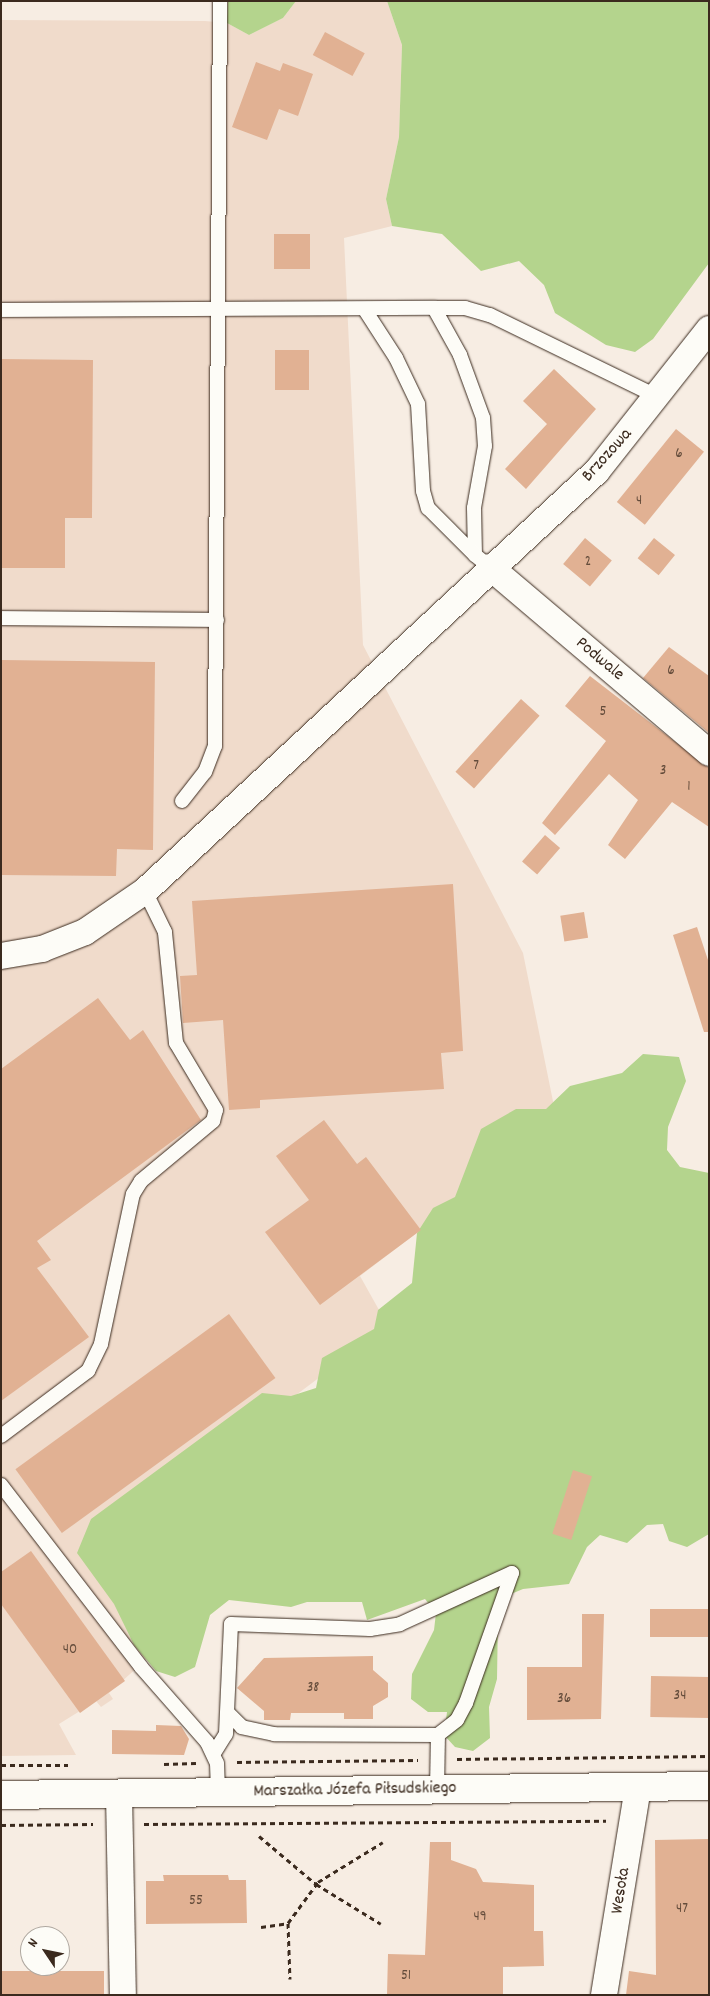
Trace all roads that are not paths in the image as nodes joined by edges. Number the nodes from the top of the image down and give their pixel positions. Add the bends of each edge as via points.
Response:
1 (220, 1) edge
2 (434, 308) junction
3 (1, 310) edge
4 (365, 310) junction
5 (221, 311) junction
6 (709, 328) edge
7 (656, 396) junction
8 (483, 561) junction
9 (1, 618) edge
10 (217, 620) junction
11 (709, 753) edge
12 (182, 801) dead end
13 (145, 891) junction
14 (1, 956) edge
15 (1, 1436) edge
16 (1, 1485) edge
17 (228, 1713) junction
18 (438, 1735) junction
19 (214, 1753) junction
20 (709, 1786) edge
21 (638, 1787) junction
22 (438, 1790) junction
23 (218, 1793) junction
24 (119, 1794) junction
25 (1, 1795) edge
26 (123, 1995) edge
27 (604, 1995) edge

1 - 5 lane
2 - 4 lane
2 - 7 lane via 465,308 490,314
2 - 8 lane via 460,355 483,418 484,446 474,508
3 - 5 lane
4 - 5 lane
4 - 8 lane via 396,358 418,404 423,491 428,508
5 - 10 lane
6 - 7 street, Brzozowa
7 - 8 street, Brzozowa via 597,471
8 - 11 street, Podwale
8 - 13 street, Brzozowa
9 - 10 lane
10 - 12 lane via 212,760
13 - 14 street, Brzozowa via 85,932 42,949
13 - 15 lane via 166,932 176,1043 216,1110 205,1132 141,1181 133,1194 101,1344 88,1371
16 - 19 lane via 141,1667
17 - 18 lane via 242,1727 274,1734
17 - 18 lane via 232,1624 370,1629 400,1624 512,1573 466,1703 457,1720
17 - 19 lane via 226,1734
18 - 22 lane
19 - 23 lane
20 - 21 street, Marszałka Józefa Piłsudskiego
21 - 22 street, Marszałka Józefa Piłsudskiego
21 - 27 street, Wesoła
22 - 23 street, Marszałka Józefa Piłsudskiego
23 - 24 street, Marszałka Józefa Piłsudskiego
24 - 25 street, Marszałka Józefa Piłsudskiego
24 - 26 street

